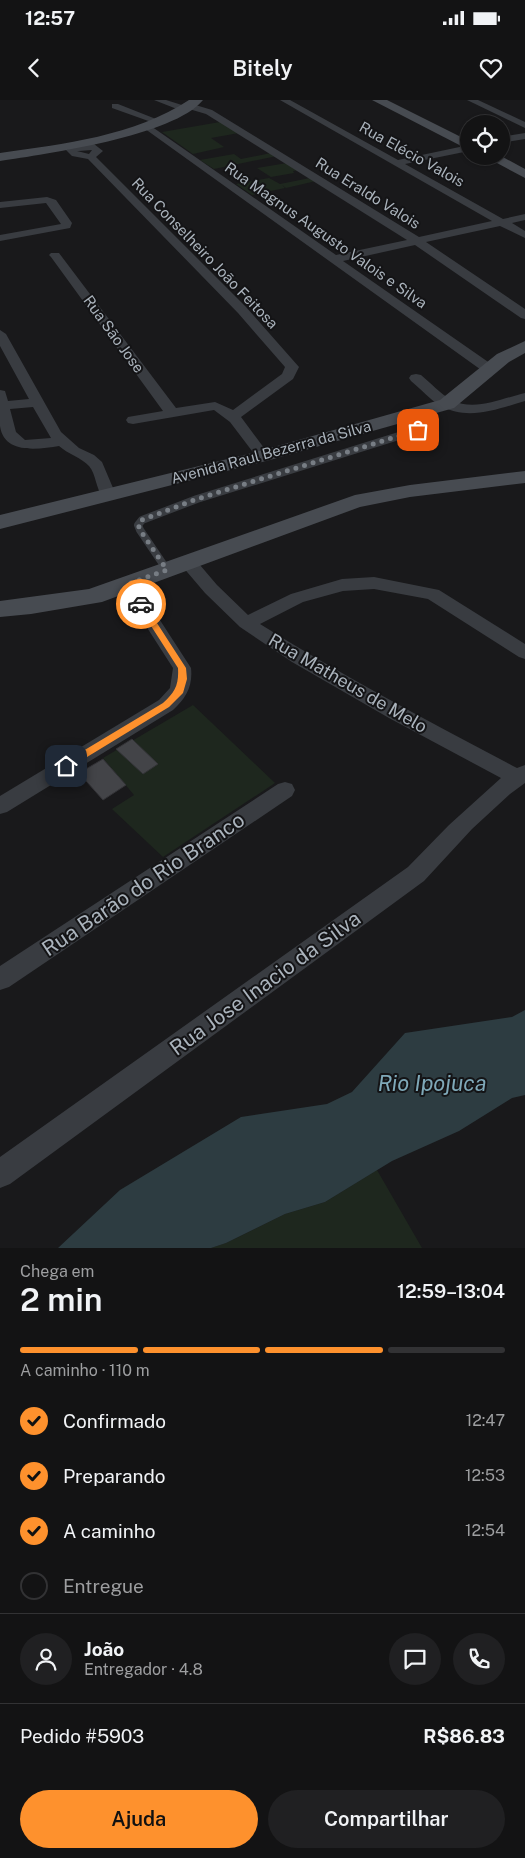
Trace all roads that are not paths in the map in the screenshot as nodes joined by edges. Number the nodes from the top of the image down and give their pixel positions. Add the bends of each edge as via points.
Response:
1 (158, 100) edge
2 (300, 100) edge
3 (378, 100) edge
4 (471, 100) edge
5 (287, 101) edge
6 (190, 105) edge
7 (114, 106) dead end
8 (151, 124) junction
9 (525, 125) edge
10 (525, 136) edge
11 (510, 138) edge
12 (460, 142) edge
13 (460, 149) edge
14 (0, 157) edge
15 (91, 157) dead end
16 (397, 163) junction
17 (508, 165) edge
18 (525, 174) edge
19 (0, 205) edge
20 (525, 217) edge
21 (502, 222) junction
22 (525, 235) edge
23 (0, 238) edge
24 (417, 241) junction
25 (55, 255) dead end
26 (335, 259) junction
27 (525, 315) edge
28 (0, 334) edge
29 (525, 346) edge
30 (489, 369) junction
31 (416, 378) dead end
32 (525, 397) edge
33 (1, 400) edge
34 (37, 402) junction
35 (447, 404) junction
36 (172, 413) junction
37 (233, 416) junction
38 (133, 420) dead end
39 (418, 430) dead end
40 (61, 441) junction
41 (263, 456) junction
42 (525, 478) edge
43 (108, 495) junction
44 (0, 522) edge
45 (188, 562) junction
46 (167, 570) junction
47 (128, 584) junction
48 (0, 609) edge
49 (246, 623) junction
50 (525, 653) edge
51 (521, 775) edge
52 (285, 790) dead end
53 (0, 806) edge
54 (0, 979) edge
55 (0, 1174) edge

1 - 6 street, Rua Eraldo Valois
2 - 5 street
3 - 12 main road
4 - 9 street
5 - 16 street, Rua Elécio Valois
6 - 8 main road
6 - 24 street, Rua Eraldo Valois via 209,112
7 - 8 street
8 - 14 main road via 106,138
8 - 26 street, Rua Magnus Augusto Valois e Silva
10 - 11 street
13 - 16 street
15 - 37 street, Rua Conselheiro João Feitosa via 242,310 292,367 291,373
16 - 21 street, Rua Elécio Valois
17 - 18 main road
19 - 23 street via 47,200 67,223 60,228
20 - 21 street
21 - 22 street, Rua Elécio Valois
21 - 24 street
24 - 26 street
24 - 27 street, Rua Eraldo Valois
25 - 36 street, Rua São Jose
26 - 30 street, Rua Magnus Augusto Valois e Silva
28 - 34 street
29 - 30 street, Avenida Raul Bezerra da Silva
30 - 35 street, Avenida Raul Bezerra da Silva
31 - 35 street
32 - 35 street via 474,409
33 - 34 street
33 - 40 street via 8,434 20,444 43,445
34 - 40 street
35 - 41 street, Avenida Raul Bezerra da Silva
36 - 37 street via 215,406 225,408
36 - 38 street
37 - 41 street
39 - 46 lane via 197,499 142,520 138,524 140,530
40 - 43 street via 97,465
41 - 43 street, Avenida Raul Bezerra da Silva
42 - 45 main road via 410,491 355,502
43 - 44 street, Avenida Raul Bezerra da Silva
45 - 46 main road
45 - 49 street, Rua Matheus de Melo
46 - 47 main road
47 - 48 main road via 93,596
47 - 53 street via 182,668 183,679 178,693 166,705
49 - 50 street via 298,598 342,585 374,583 433,594
49 - 51 street, Rua Matheus de Melo via 396,713
51 - 55 street, Rua Jose Inacio da Silva via 441,845 416,874
52 - 54 street, Rua Barão do Rio Branco

